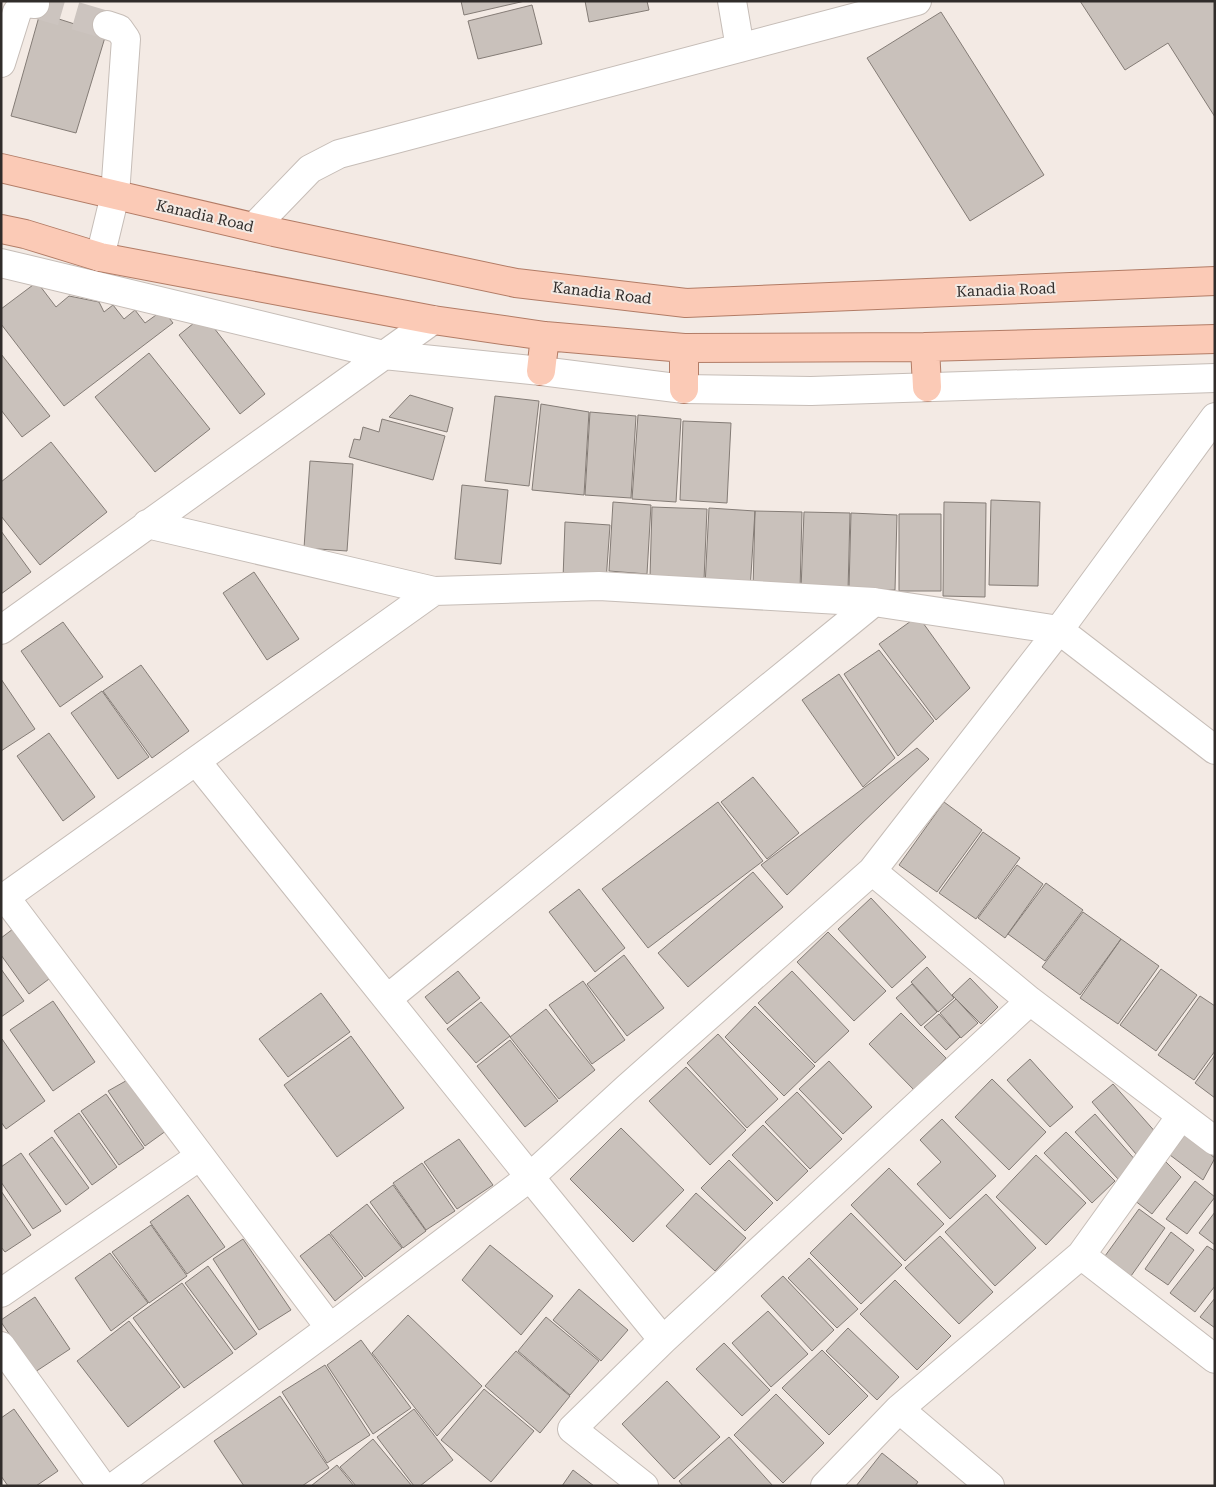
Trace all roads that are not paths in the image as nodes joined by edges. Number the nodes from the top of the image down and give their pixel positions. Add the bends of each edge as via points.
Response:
1 (732, 1) edge
2 (908, 2) edge
3 (35, 4) dead end
4 (107, 25) tunnel mouth
5 (740, 48) junction
6 (1, 63) edge
7 (1, 168) edge
8 (115, 195) junction
9 (254, 228) junction
10 (13, 232) edge
11 (100, 257) junction
12 (5, 267) edge
13 (1215, 281) edge
14 (433, 320) junction
15 (545, 336) junction
16 (1215, 339) edge
17 (925, 347) junction
18 (684, 348) junction
19 (384, 356) junction
20 (541, 371) junction
21 (1215, 378) edge
22 (927, 387) junction
23 (684, 388) junction
24 (1215, 417) edge
25 (147, 524) junction
26 (434, 591) junction
27 (874, 602) junction
28 (1, 630) edge
29 (1059, 630) junction
30 (1215, 750) edge
31 (196, 761) junction
32 (872, 871) junction
33 (3, 899) edge
34 (387, 999) junction
35 (1030, 1001) junction
36 (1181, 1116) junction
37 (1215, 1141) edge
38 (200, 1156) junction
39 (530, 1177) junction
40 (1081, 1255) junction
41 (1, 1293) edge
42 (330, 1328) junction
43 (663, 1340) junction
44 (1, 1346) edge
45 (1215, 1360) edge
46 (899, 1409) junction
47 (102, 1486) edge
48 (115, 1486) edge
49 (644, 1486) edge
50 (825, 1486) edge
51 (990, 1486) edge

1 - 5 street
2 - 5 street
3 - 6 street via 24,3 17,12
4 - 8 street via 119,30 126,39
5 - 9 street via 340,154 310,170
7 - 8 main road, Kanadia Road
8 - 9 main road, Kanadia Road
8 - 11 street
9 - 13 main road, Kanadia Road via 516,283 686,303
10 - 11 main road
10 - 12 street
11 - 14 main road
12 - 19 street
14 - 15 main road
14 - 19 street
15 - 18 main road
15 - 20 main road
16 - 17 main road
17 - 18 main road
17 - 22 main road
18 - 23 main road
19 - 20 street
19 - 25 street
20 - 23 street
21 - 22 street
22 - 23 street via 811,392
24 - 29 street
25 - 26 street
25 - 28 street
26 - 27 street via 599,586
26 - 31 street
27 - 29 street
27 - 34 street
29 - 30 street
29 - 32 street
31 - 33 street
31 - 34 street
32 - 35 street
32 - 39 street
33 - 38 street
34 - 39 street
35 - 36 street
35 - 43 street
36 - 37 street
36 - 40 street
38 - 41 street
38 - 42 street
39 - 42 street
39 - 43 street
40 - 45 street
40 - 46 street
42 - 48 street
43 - 49 street via 572,1430
44 - 47 street
46 - 50 street
46 - 51 street

